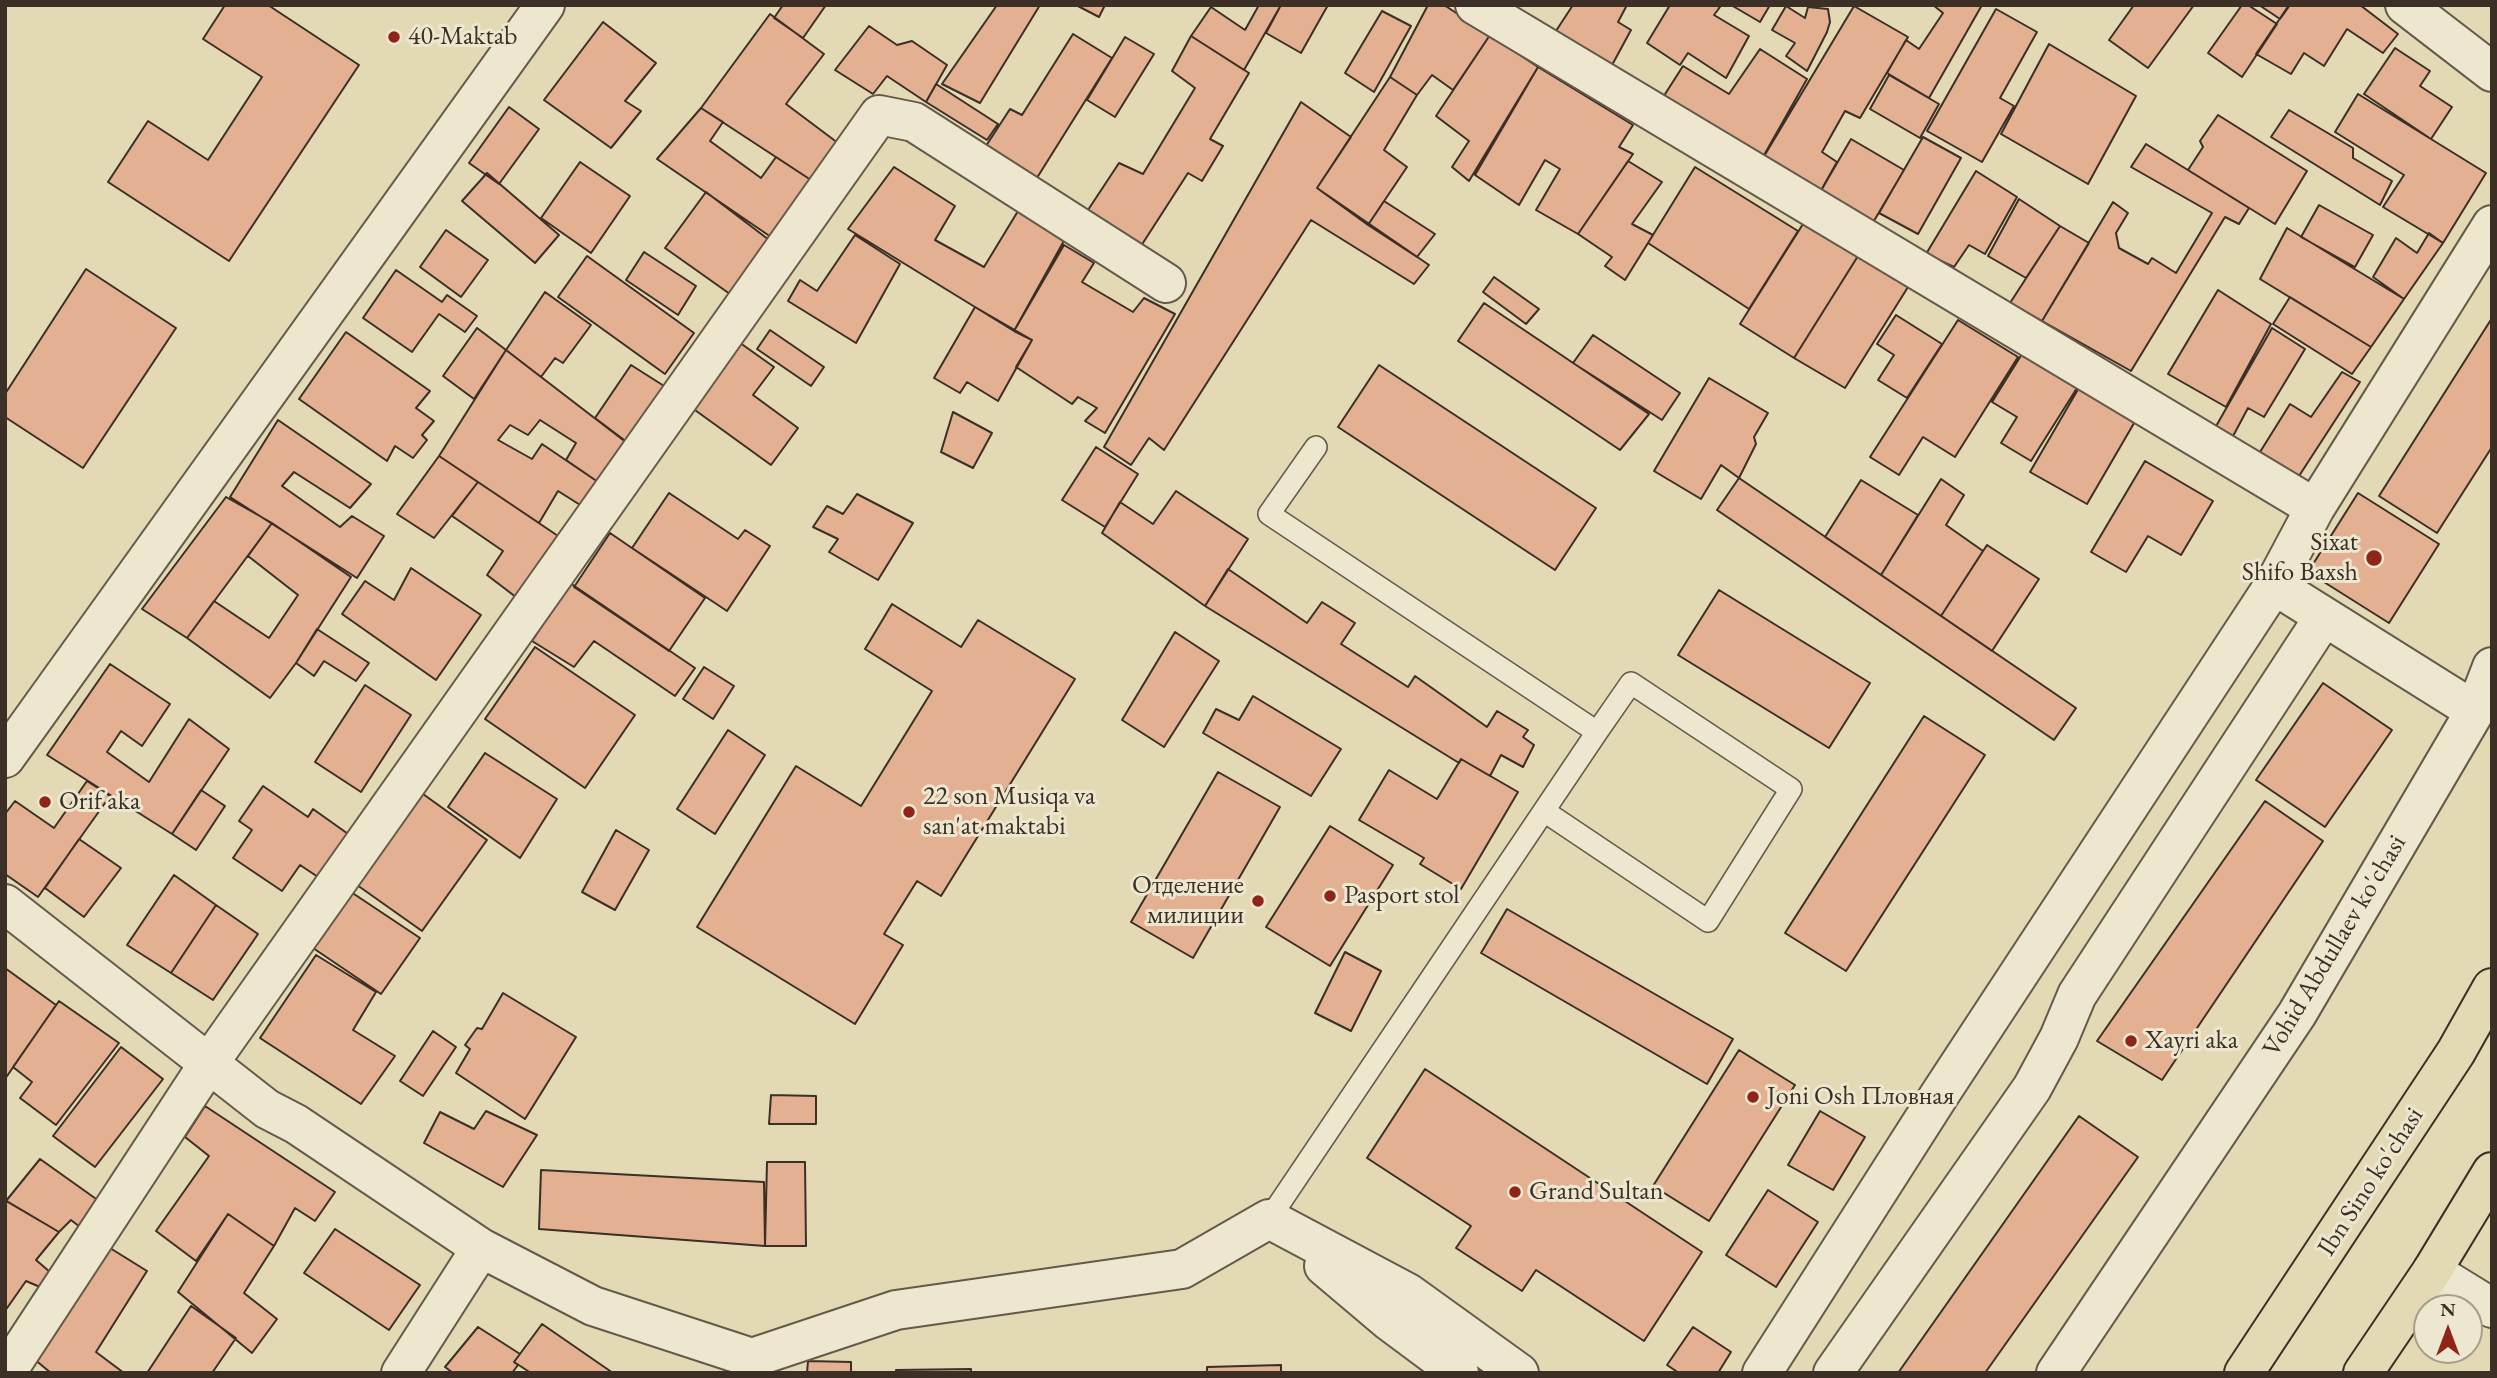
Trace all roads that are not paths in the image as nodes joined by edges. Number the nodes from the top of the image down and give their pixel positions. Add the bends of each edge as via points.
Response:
1 (545, 5) edge
2 (1475, 5) edge
3 (2405, 5) edge
4 (2492, 72) edge
5 (2492, 225) edge
6 (1166, 283) dead end
7 (1316, 447) dead end
8 (2315, 508) junction
9 (2274, 585) junction
10 (2324, 617) junction
11 (2492, 667) edge
12 (2475, 712) junction
13 (1597, 732) junction
14 (5, 758) edge
15 (1544, 811) junction
16 (5, 904) edge
17 (2492, 988) edge
18 (209, 1063) junction
19 (2492, 1172) edge
20 (1269, 1219) junction
21 (481, 1248) junction
22 (2432, 1271) junction
23 (2492, 1308) edge
24 (752, 1365) edge
25 (6, 1373) edge
26 (401, 1373) edge
27 (1459, 1373) edge
28 (1519, 1373) edge
29 (1762, 1373) edge
30 (1833, 1373) edge
31 (2056, 1373) edge
32 (2244, 1373) edge
33 (2363, 1373) edge

1 - 14 street
2 - 8 street
3 - 4 street
5 - 8 street
6 - 18 street via 914,122 879,115
7 - 13 lane via 1269,514
8 - 9 street
9 - 10 street
9 - 29 street
10 - 12 street
10 - 30 street via 2077,995 2032,1088
11 - 12 street, Vohid Abdullaev ko'chasi
12 - 31 street, Vohid Abdullaev ko'chasi via 2297,1014
13 - 15 lane
13 - 15 lane via 1630,683 1791,789 1708,921
15 - 20 lane
16 - 18 street
17 - 32 main road, Ibn Sino ko'chasi via 2456,1052
18 - 21 street via 267,1109
18 - 25 street
19 - 22 main road
20 - 24 street via 1182,1269 896,1310
20 - 27 street via 1389,1321
20 - 28 street via 1408,1293
21 - 24 street via 593,1306
21 - 26 street
22 - 23 street
22 - 33 main road

